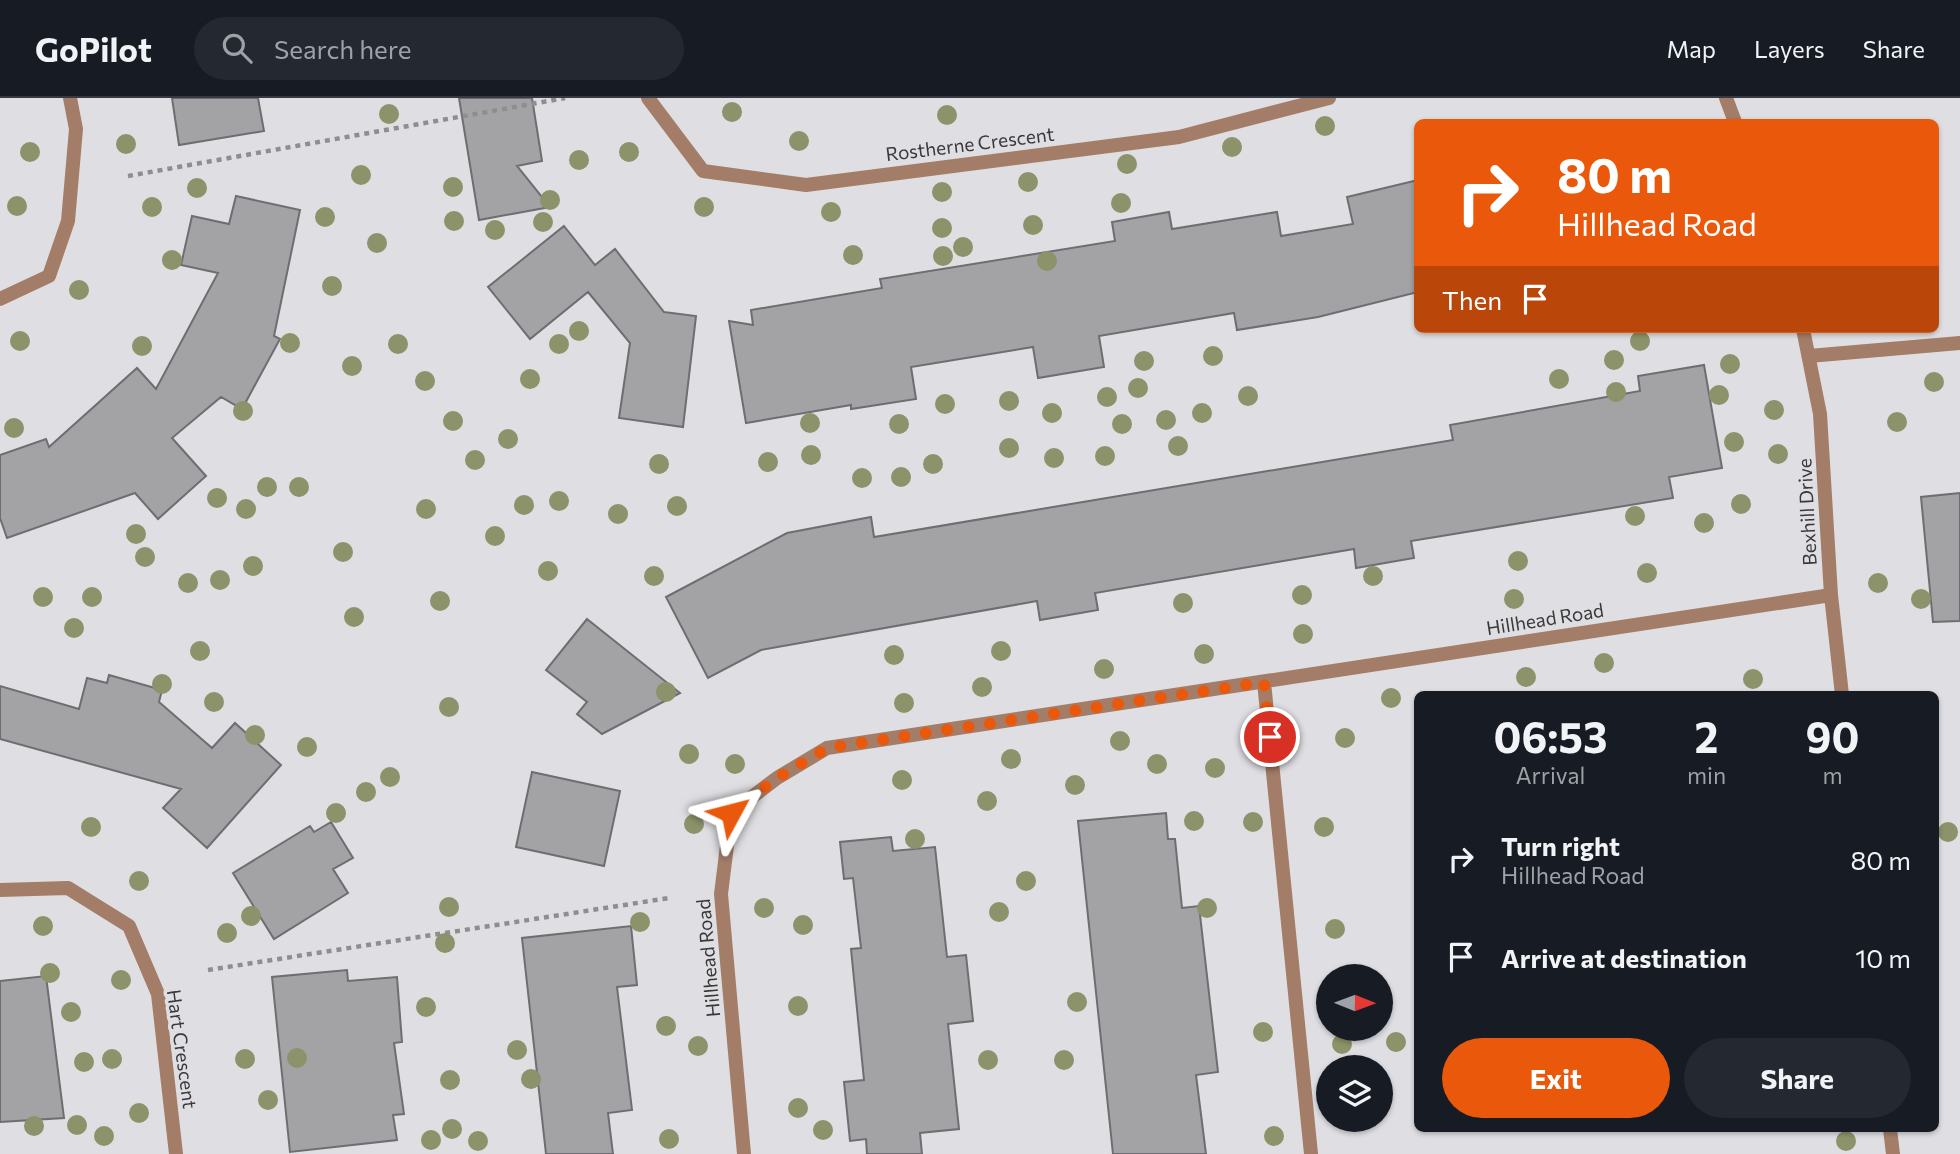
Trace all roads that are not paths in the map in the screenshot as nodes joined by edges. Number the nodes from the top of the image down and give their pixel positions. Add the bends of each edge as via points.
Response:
1 (70, 98) edge
2 (648, 98) edge
3 (1329, 98) edge
4 (1726, 98) edge
5 (1734, 119) edge
6 (0, 299) edge
7 (1804, 333) edge
8 (1960, 343) edge
9 (1809, 356) junction
10 (1831, 595) junction
11 (1264, 682) junction
12 (1842, 691) edge
13 (0, 890) edge
14 (1891, 1132) edge
15 (176, 1154) edge
16 (744, 1154) edge
17 (1311, 1154) edge
18 (1893, 1154) edge

1 - 6 street via 76,129 68,221 48,276
2 - 3 street, Rostherne Crescent via 703,171 806,185 1179,137
4 - 5 street
7 - 9 street, Bexhill Drive
8 - 9 street
9 - 10 street, Bexhill Drive via 1820,414
10 - 11 street, Hillhead Road
10 - 12 street, Bexhill Drive
11 - 16 street, Hillhead Road via 827,748 731,813 721,894
11 - 17 street
13 - 15 street, Hart Crescent via 68,888 129,926 158,994
14 - 18 street

